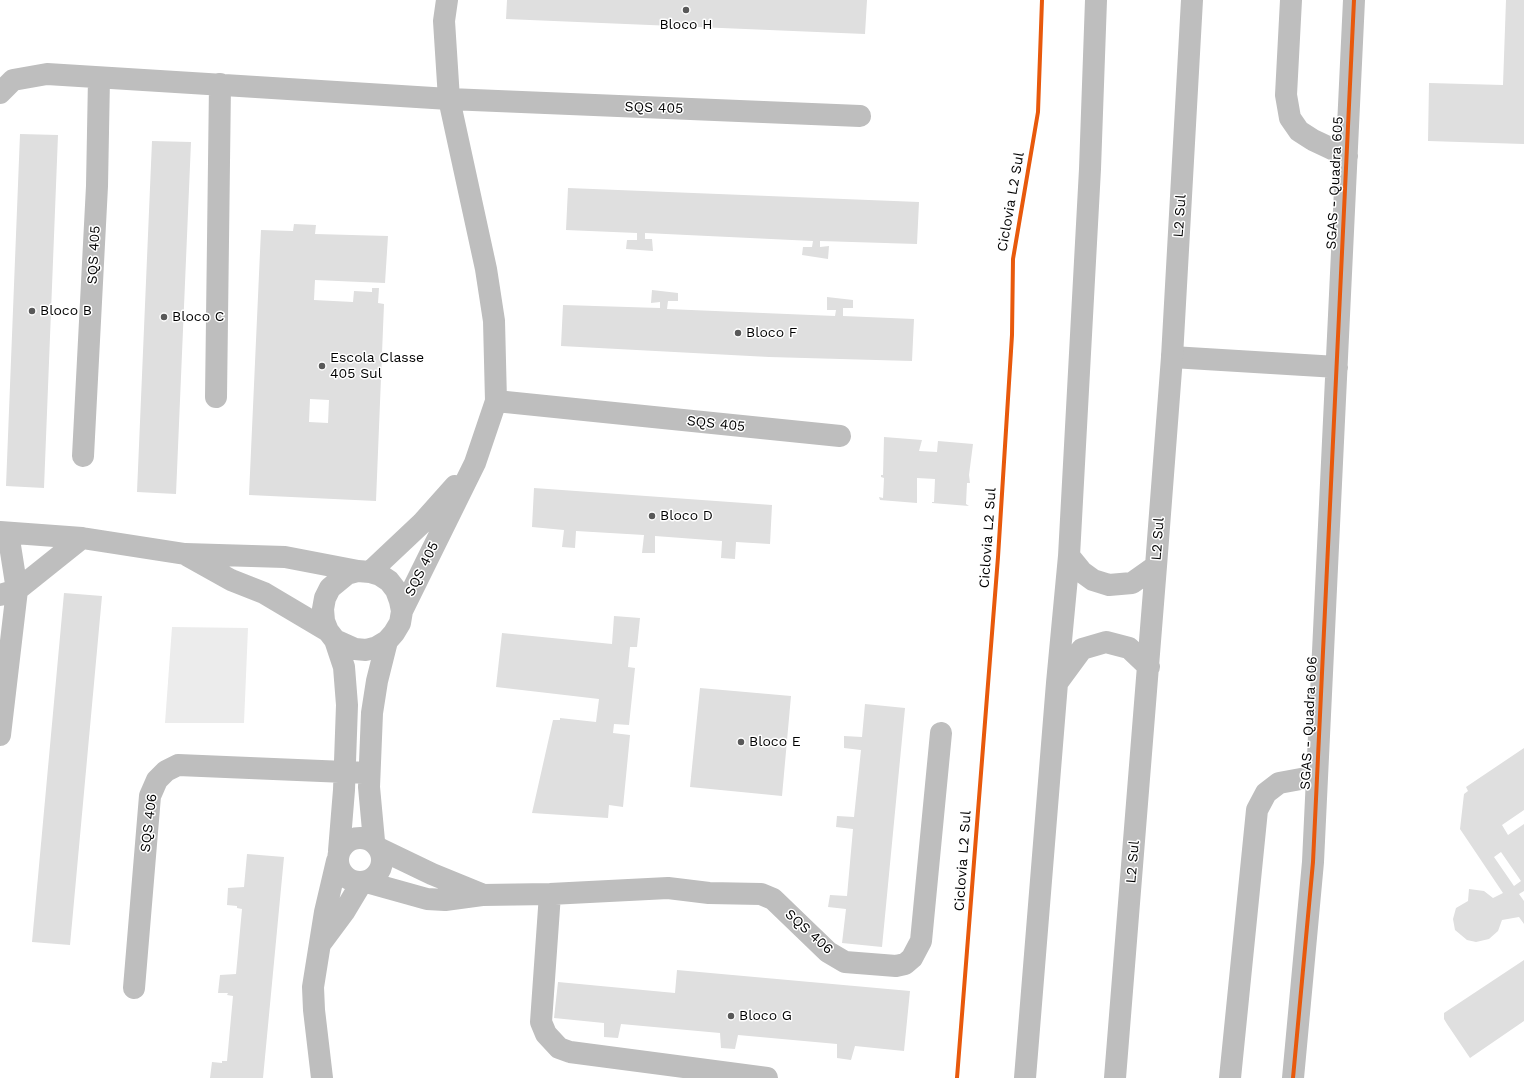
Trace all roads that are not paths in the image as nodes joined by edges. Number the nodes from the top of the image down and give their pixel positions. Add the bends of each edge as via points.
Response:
1 (447, 0) edge
2 (1096, 0) edge
3 (1192, 0) edge
4 (1291, 0) edge
5 (1354, 0) edge
6 (99, 78) junction
7 (220, 84) junction
8 (0, 94) edge
9 (449, 99) junction
10 (860, 116) dead end
11 (1347, 156) junction
12 (1172, 357) junction
13 (1337, 367) junction
14 (216, 397) dead end
15 (496, 401) junction
16 (840, 436) dead end
17 (83, 456) dead end
18 (475, 463) junction
19 (4, 533) edge
20 (82, 538) junction
21 (185, 554) junction
22 (1070, 556) junction
23 (1156, 566) junction
24 (364, 572) junction
25 (9, 593) edge
26 (402, 612) junction
27 (332, 635) junction
28 (387, 641) junction
29 (1149, 667) junction
30 (1057, 682) junction
31 (942, 733) dead end
32 (0, 735) edge
33 (344, 771) junction
34 (369, 773) junction
35 (1317, 776) junction
36 (377, 845) junction
37 (338, 856) junction
38 (364, 882) junction
39 (550, 894) junction
40 (482, 895) junction
41 (320, 944) junction
42 (134, 988) dead end
43 (322, 1078) edge
44 (767, 1078) edge
45 (1025, 1078) edge
46 (1115, 1078) edge
47 (1230, 1078) edge
48 (1293, 1078) edge

1 - 9 street, SQS 405 via 444,21
2 - 22 street
3 - 12 street, L2 Sul
4 - 11 street via 1286,95 1290,118 1299,132
5 - 11 street, SGAS - Quadra 605
6 - 7 street, SQS 405
6 - 8 street, SQS 405 via 47,74 12,80
6 - 17 street, SQS 405 via 97,186
7 - 9 street, SQS 405
7 - 14 street
9 - 10 street, SQS 405
9 - 15 street, SQS 405 via 486,269 494,321
11 - 13 street, SGAS - Quadra 605
12 - 13 street
12 - 23 street, L2 Sul
13 - 35 street, SGAS - Quadra 606
15 - 16 street, SQS 405
15 - 18 street, SQS 405
18 - 24 street, SQS 405 via 422,523
18 - 26 street, SQS 405
19 - 20 street
19 - 25 street
20 - 21 street
20 - 25 street
21 - 24 street via 285,558
21 - 27 street via 231,580 264,593
22 - 23 street via 1082,572 1093,580 1110,585 1132,583
22 - 30 street
23 - 29 street, L2 Sul
24 - 26 street via 380,575 389,581 396,590
24 - 27 street via 347,574 327,593 323,609 324,621
25 - 32 street
26 - 28 street via 400,622
27 - 28 street via 355,649 366,650
27 - 33 street via 344,667 347,705
28 - 34 street via 372,714
29 - 30 street via 1129,648 1106,642 1082,649
29 - 46 street, L2 Sul
30 - 45 street
31 - 39 street, SQS 406 via 921,941 918,950 905,964 896,966 845,962 828,952 772,899 761,894 709,893 668,888
33 - 34 street, SQS 406
33 - 37 street
33 - 42 street, SQS 406 via 178,765 166,771 157,780 150,796
34 - 36 street
35 - 47 street via 1279,783 1266,793 1257,810
35 - 48 street, SGAS - Quadra 606 via 1313,862
36 - 37 street via 364,838 354,838 345,843
36 - 38 street via 383,859 381,868 375,877
36 - 40 street, SQS 406 via 426,872
37 - 38 street via 340,871 347,878
37 - 41 street via 327,899
38 - 40 street, SQS 406 via 427,899 445,900
38 - 41 street
39 - 40 street, SQS 406
39 - 44 street via 541,1022 546,1034 559,1048 570,1052
41 - 43 street via 313,987

